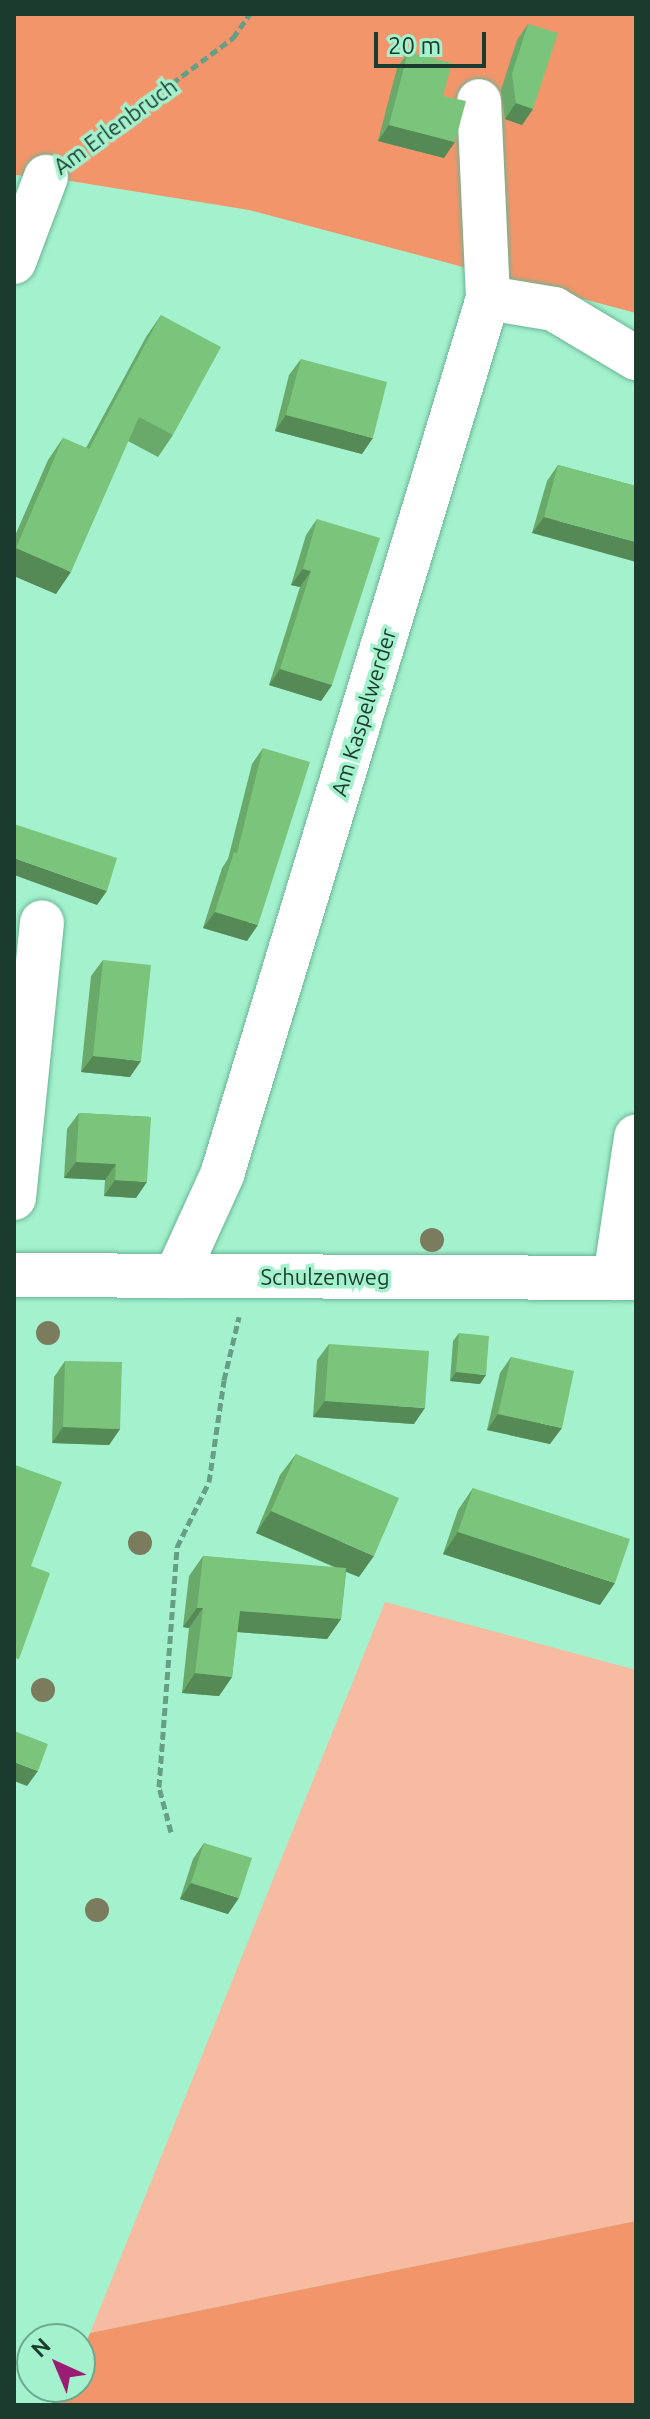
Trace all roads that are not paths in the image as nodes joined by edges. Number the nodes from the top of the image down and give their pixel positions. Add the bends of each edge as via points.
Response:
1 (479, 101) dead end
2 (46, 177) road end
3 (14, 262) edge
4 (488, 298) junction
5 (636, 358) edge
6 (42, 922) dead end
7 (636, 1137) edge
8 (14, 1198) edge
9 (14, 1275) edge
10 (176, 1276) junction
11 (626, 1278) edge

1 - 4 street, Am Kaspelwerder
2 - 3 street, Am Erlenbruch
4 - 5 street via 554,309
4 - 10 street, Am Kaspelwerder via 222,1175
6 - 8 street
7 - 11 street
9 - 10 street, Schulzenweg
10 - 11 street, Schulzenweg

